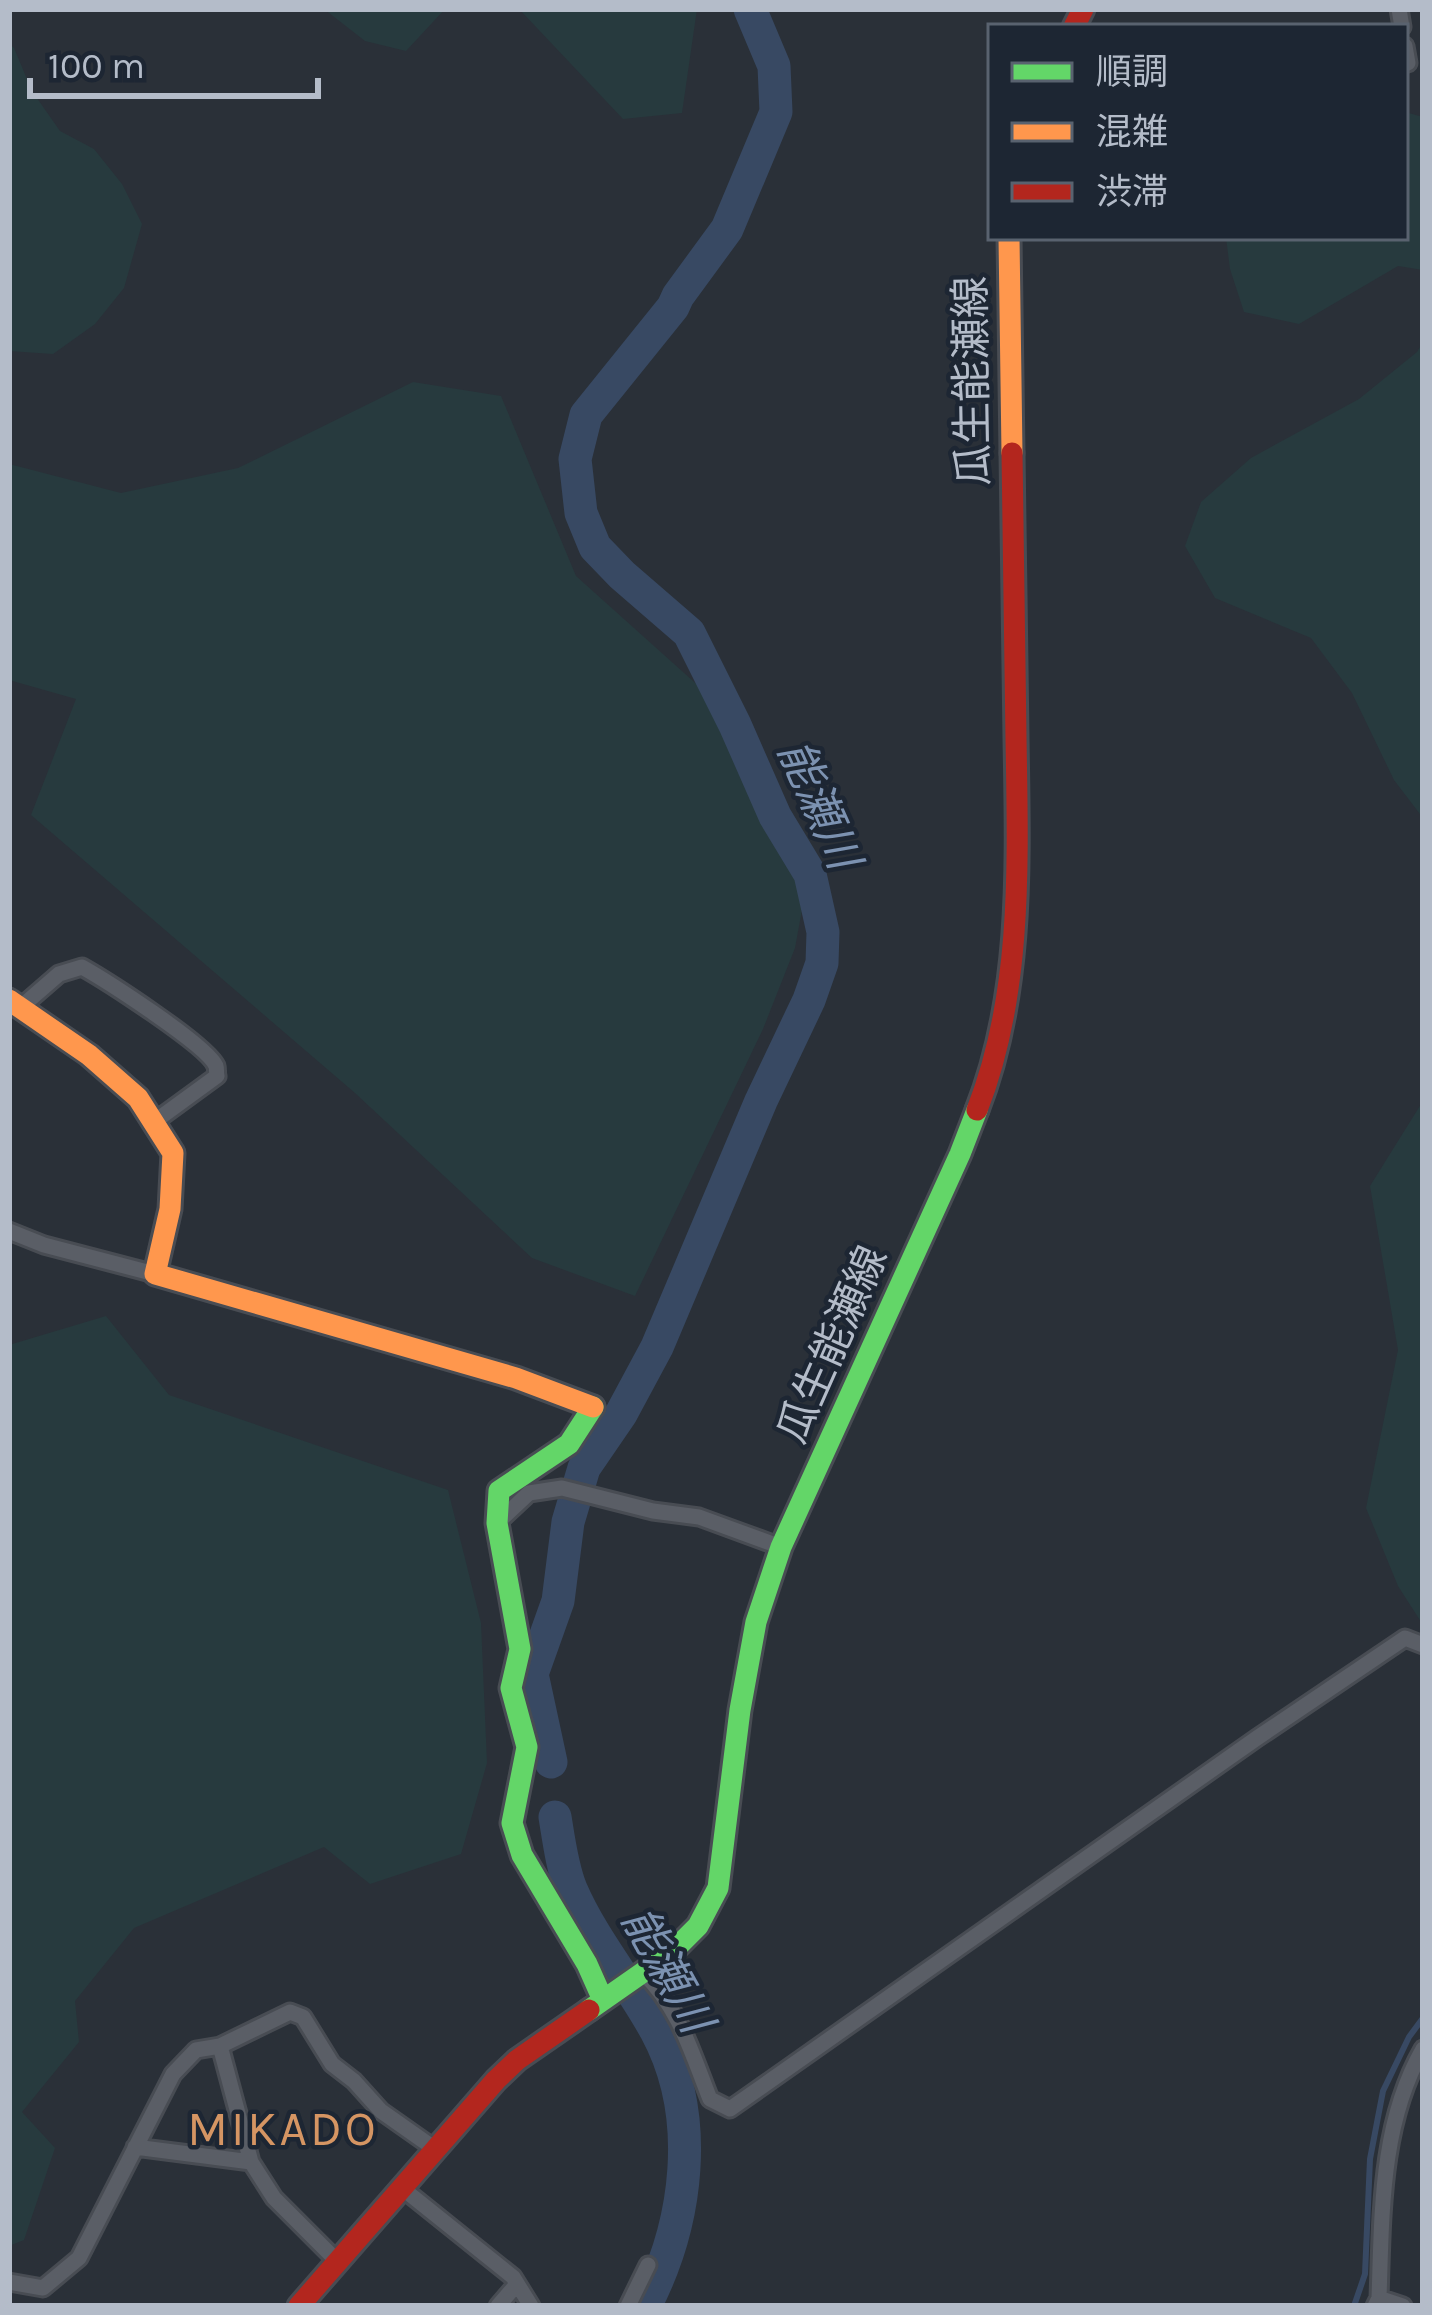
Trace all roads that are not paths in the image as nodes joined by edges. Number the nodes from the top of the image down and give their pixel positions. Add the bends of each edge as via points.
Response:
1 (1010, 240) edge
2 (15, 1003) edge
3 (154, 1121) junction
4 (9, 1231) edge
5 (155, 1274) junction
6 (497, 1523) junction
7 (781, 1547) junction
8 (1423, 1645) edge
9 (643, 1973) junction
10 (603, 2000) junction
11 (220, 2045) junction
12 (1423, 2049) edge
13 (136, 2146) junction
14 (436, 2149) junction
15 (250, 2162) junction
16 (402, 2188) junction
17 (338, 2262) junction
18 (648, 2265) dead end
19 (9, 2282) edge
20 (517, 2284) junction
21 (1377, 2302) edge
22 (299, 2306) edge
23 (498, 2306) edge
24 (530, 2306) edge
25 (628, 2306) edge
26 (1402, 2306) edge

1 - 7 main road, 瓜生能瀬線 via 1018,881 1006,997 990,1077 960,1154
2 - 3 main road via 88,1055
2 - 3 street via 82,967 184,1035 217,1076
3 - 5 main road via 173,1153
4 - 5 street
5 - 6 main road via 516,1378 593,1408 569,1444 499,1491
6 - 7 street via 529,1493 562,1488 699,1517
6 - 10 main road via 520,1649 511,1688 527,1747 512,1823
7 - 9 main road, 瓜生能瀬線 via 756,1622 718,1888 698,1926
8 - 9 street via 1405,1638 1360,1668 730,2109 710,2099 680,2021
9 - 10 main road, 瓜生能瀬線
10 - 14 main road, 瓜生能瀬線 via 518,2060
11 - 13 street via 196,2050 172,2074
11 - 14 street via 290,2012 303,2017 332,2064
11 - 15 street
12 - 21 street via 1386,2151
13 - 15 street
13 - 19 street via 79,2258 43,2288
14 - 16 main road, 瓜生能瀬線
15 - 17 street
16 - 17 main road, 瓜生能瀬線
16 - 20 street
17 - 22 main road, 瓜生能瀬線
18 - 25 street
20 - 23 street
20 - 24 street
21 - 26 street

